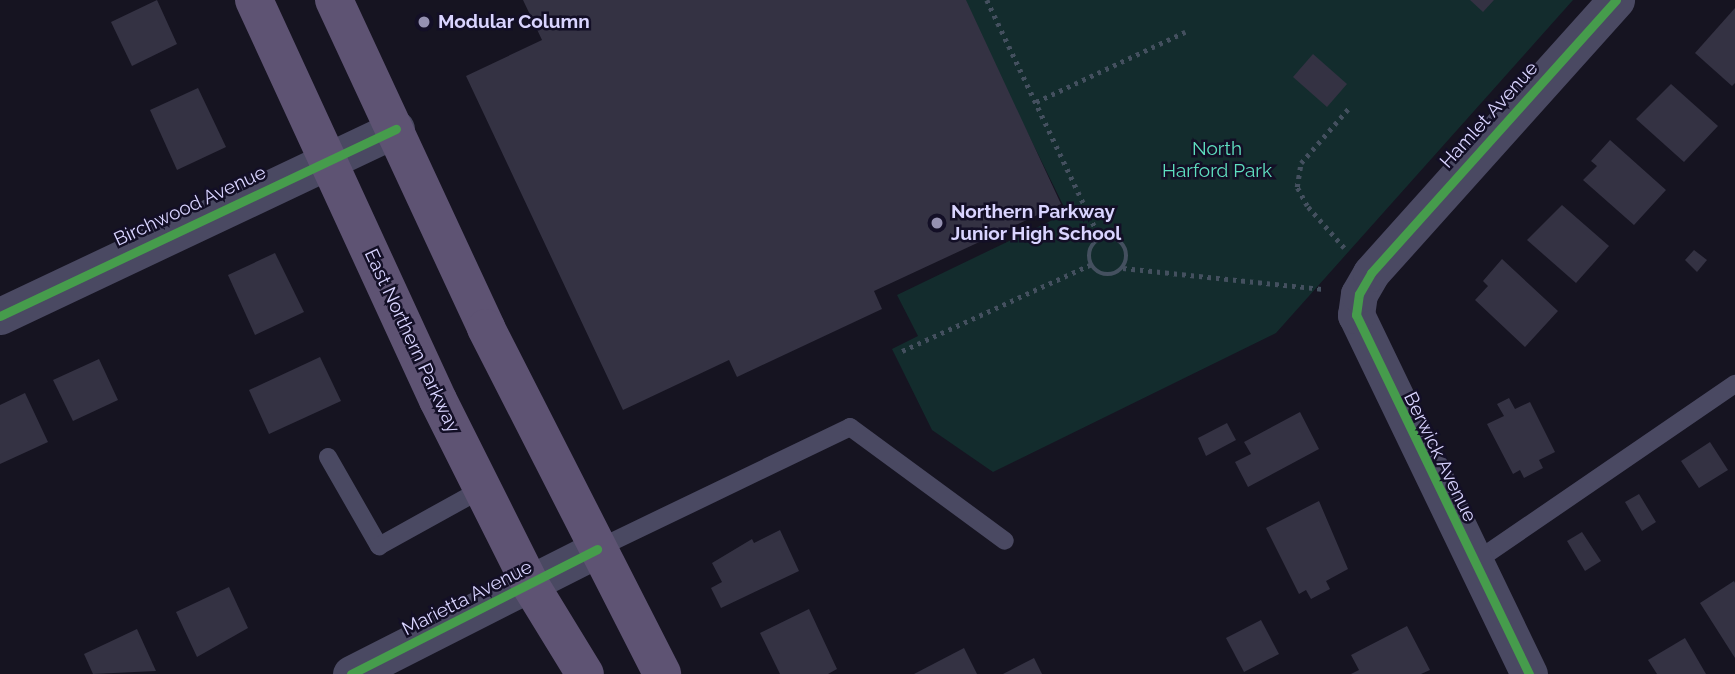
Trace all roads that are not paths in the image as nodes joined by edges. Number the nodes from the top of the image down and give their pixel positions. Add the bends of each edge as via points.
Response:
1 (254, 0) edge
2 (334, 0) edge
3 (1616, 0) edge
4 (396, 129) junction
5 (329, 159) junction
6 (1387, 254) joint
7 (0, 316) edge
8 (1735, 384) edge
9 (328, 457) dead end
10 (482, 489) junction
11 (1005, 541) dead end
12 (597, 549) junction
13 (1472, 564) junction
14 (531, 586) junction
15 (351, 674) edge
16 (585, 674) edge
17 (662, 674) edge
18 (1529, 674) edge

1 - 5 main road, East Northern Parkway
2 - 4 main road
3 - 6 street, Hamlet Avenue
4 - 5 street, Birchwood Avenue
4 - 12 main road via 486,328
5 - 7 street, Birchwood Avenue
5 - 10 main road, East Northern Parkway
6 - 13 street, Berwick Avenue via 1359,294 1356,315
8 - 13 lane
9 - 10 lane via 379,546
10 - 14 main road, East Northern Parkway
11 - 12 lane via 850,427
12 - 14 street, Marietta Avenue
12 - 17 main road
13 - 18 street, Berwick Avenue
14 - 15 street, Marietta Avenue
14 - 16 main road, East Northern Parkway

